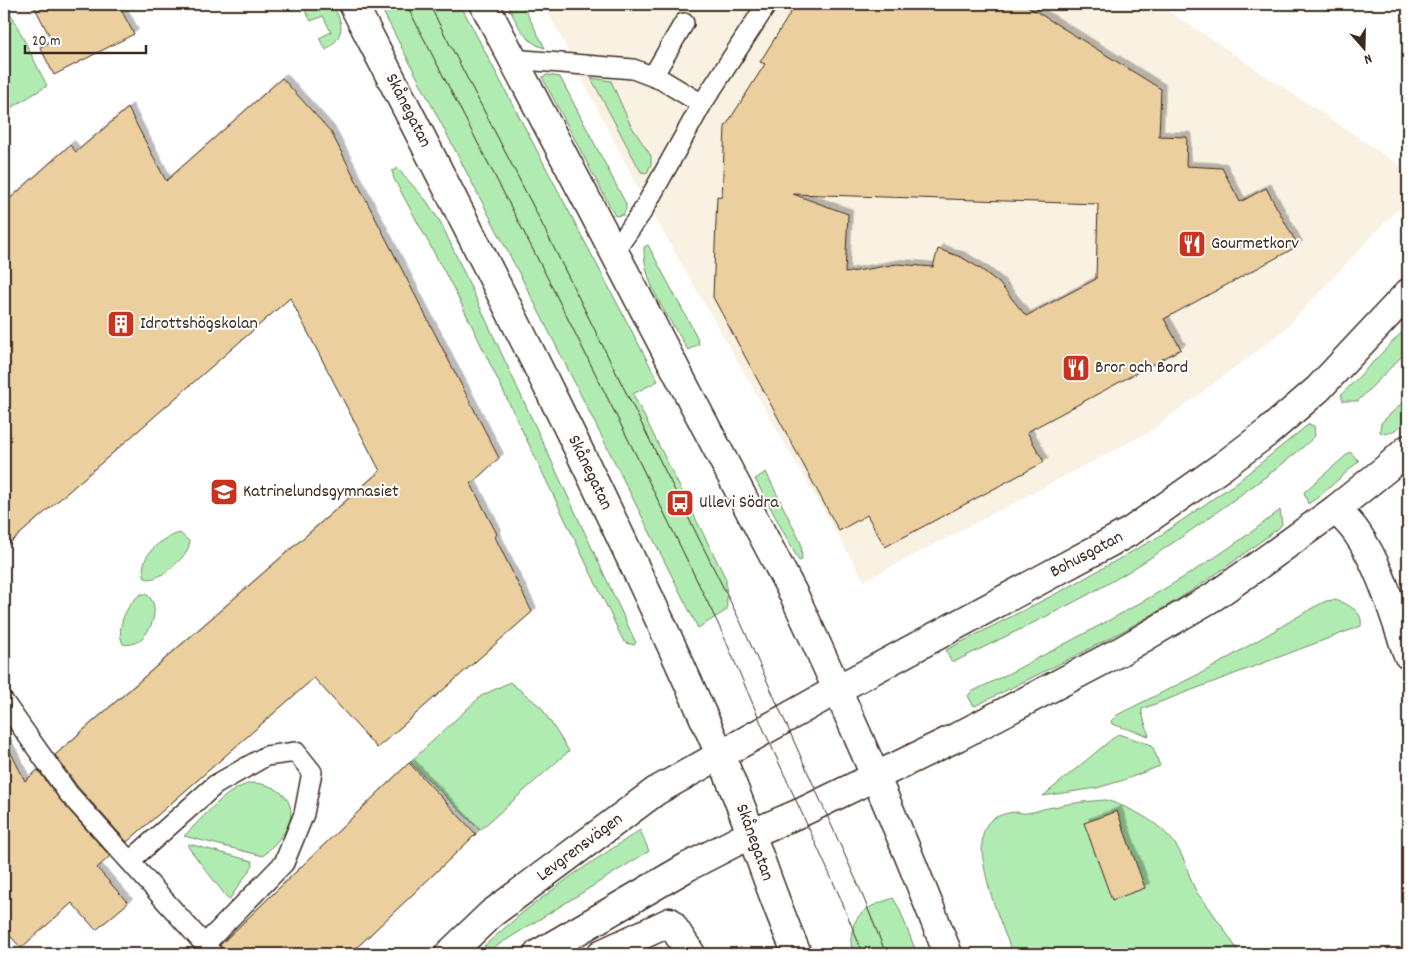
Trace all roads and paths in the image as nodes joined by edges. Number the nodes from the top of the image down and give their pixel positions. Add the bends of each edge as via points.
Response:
1 (353, 4) edge
2 (484, 4) edge
3 (767, 4) edge
4 (684, 23) dead end
5 (512, 59) junction
6 (653, 76) junction
7 (702, 104) junction
8 (614, 252) junction
9 (1408, 293) edge
10 (1408, 449) edge
11 (1336, 509) junction
12 (1408, 655) edge
13 (838, 689) junction
14 (4, 702) edge
15 (720, 755) junction
16 (876, 776) junction
17 (751, 834) junction
18 (130, 861) junction
19 (209, 949) edge
20 (449, 954) edge
21 (538, 954) edge
22 (601, 954) edge
23 (691, 954) edge
24 (797, 954) edge
25 (948, 954) edge

1 - 15 street, Skånegatan via 537,363
2 - 5 street
3 - 7 lane
4 - 6 lane
5 - 6 lane via 633,69
5 - 8 street
6 - 7 lane
7 - 8 lane via 642,212
8 - 13 street via 794,595
9 - 13 street, Bohusgatan via 1318,389 1268,432 1131,531
10 - 11 street
11 - 12 street via 1356,532 1379,573
11 - 16 street via 1213,597 1121,651
13 - 15 street, Bohusgatan
13 - 16 street
14 - 18 lane via 68,793
15 - 17 street, Skånegatan
15 - 20 street, Levgrensvägen via 656,791 491,914
16 - 17 street
16 - 25 street
17 - 21 street via 679,871
17 - 24 street, Skånegatan
18 - 19 lane
18 - 19 lane via 215,785 266,756 296,752 312,772 304,814 284,863
22 - 23 street via 670,922

